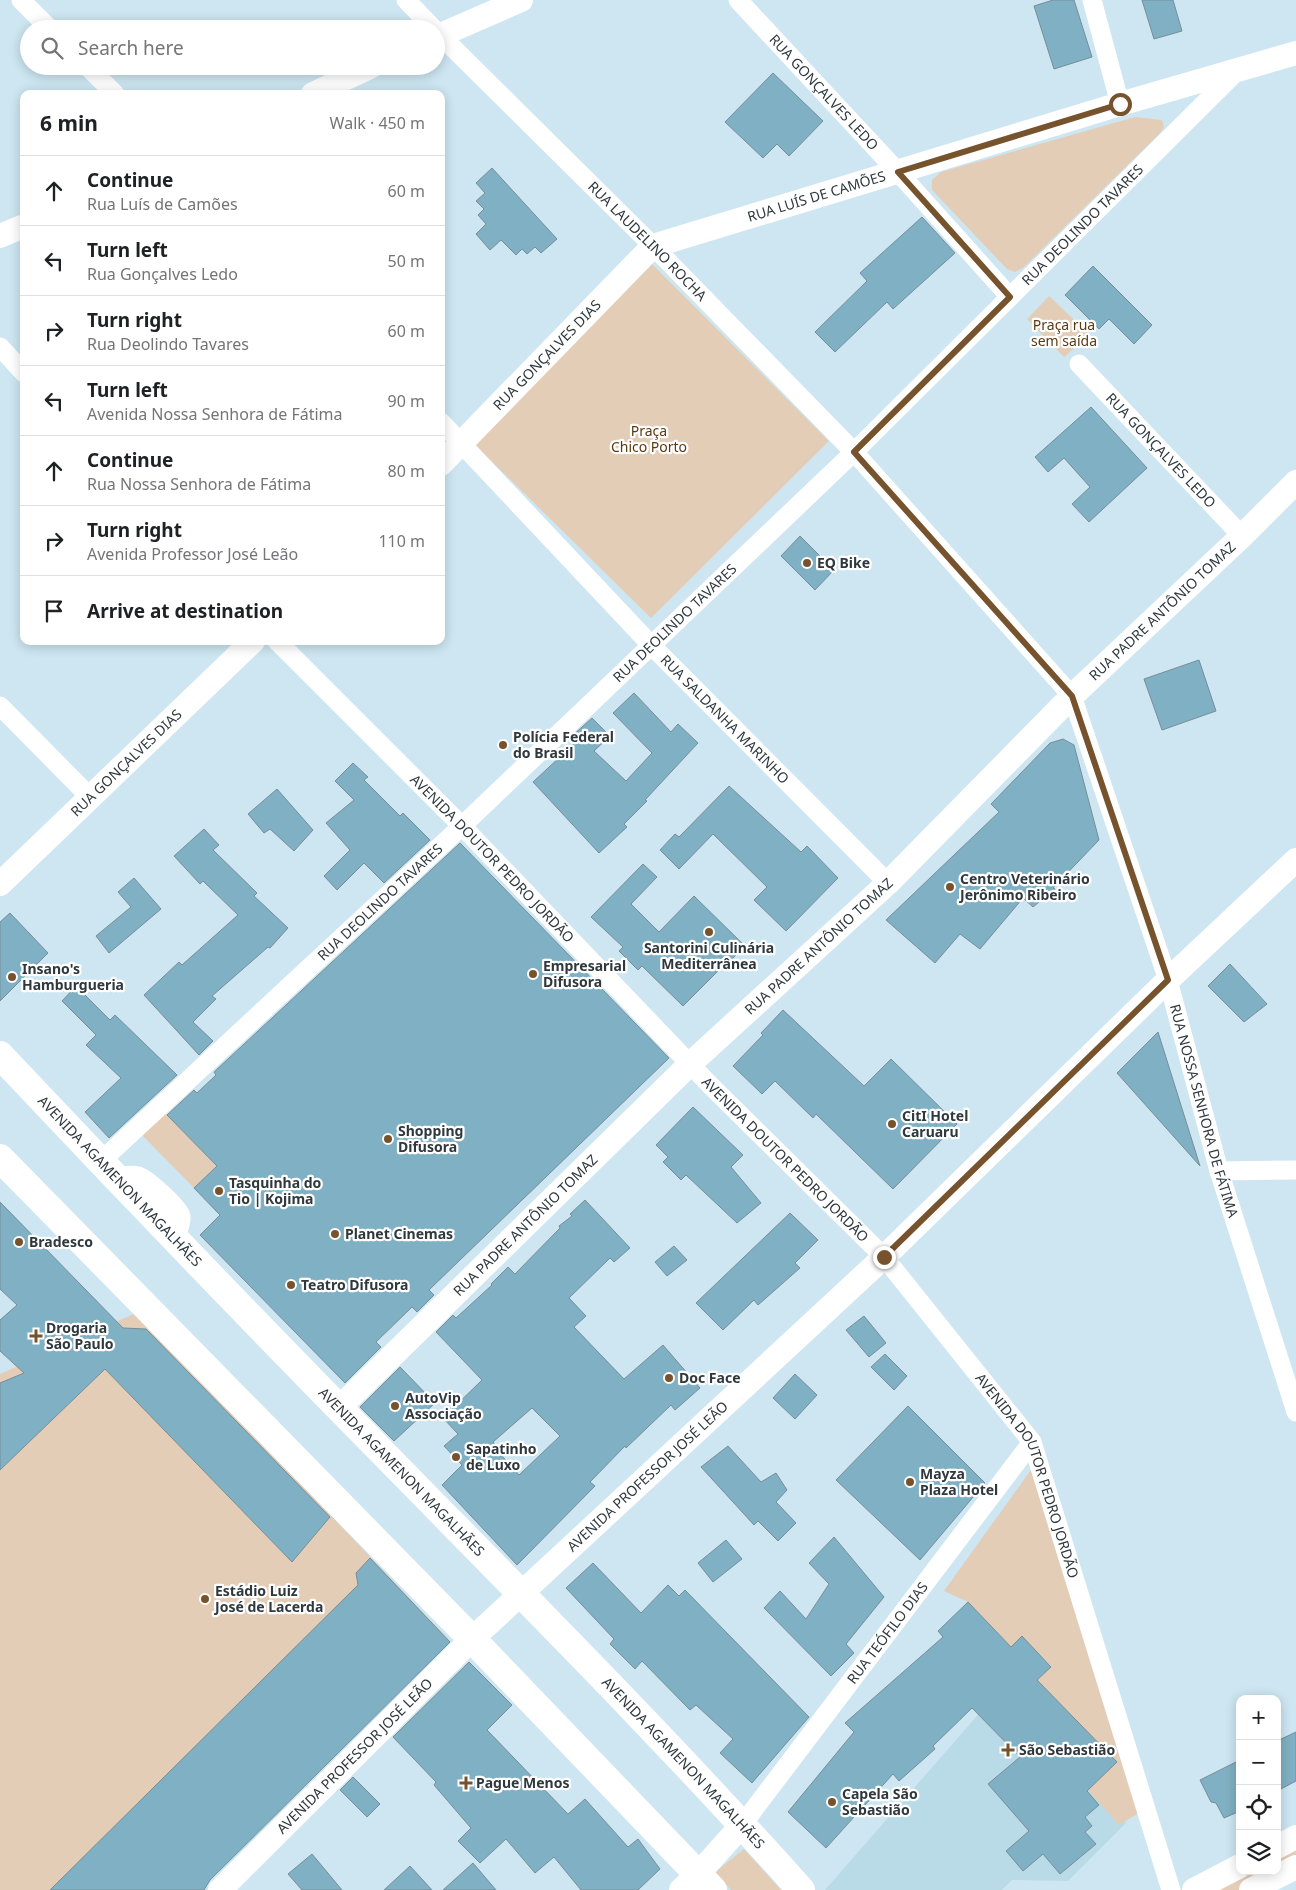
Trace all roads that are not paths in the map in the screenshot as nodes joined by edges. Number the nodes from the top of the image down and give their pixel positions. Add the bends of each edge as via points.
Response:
1 (21, 0) edge
2 (406, 0) edge
3 (521, 0) edge
4 (738, 0) edge
5 (1092, 0) edge
6 (41, 20) edge
7 (425, 20) edge
8 (445, 30) edge
9 (445, 41) edge
10 (1296, 53) edge
11 (1237, 71) junction
12 (97, 75) edge
13 (353, 75) edge
14 (111, 90) edge
15 (321, 90) edge
16 (1120, 104) junction
17 (898, 172) junction
18 (20, 228) edge
19 (0, 236) edge
20 (653, 246) junction
21 (1010, 297) junction
22 (0, 347) edge
23 (1080, 364) dead end
24 (20, 368) edge
25 (445, 426) edge
26 (462, 444) junction
27 (854, 452) junction
28 (445, 460) edge
29 (1296, 482) edge
30 (1242, 536) junction
31 (249, 645) edge
32 (281, 645) edge
33 (652, 646) junction
34 (1072, 696) junction
35 (0, 706) edge
36 (90, 798) junction
37 (462, 826) junction
38 (1296, 860) edge
39 (888, 883) junction
40 (0, 884) edge
41 (1168, 980) junction
42 (0, 1055) edge
43 (690, 1064) junction
44 (0, 1158) edge
45 (107, 1169) junction
46 (1296, 1170) edge
47 (1219, 1171) junction
48 (884, 1257) junction
49 (339, 1408) junction
50 (1296, 1412) edge
51 (1032, 1442) junction
52 (521, 1593) junction
53 (472, 1639) junction
54 (742, 1825) junction
55 (1296, 1837) edge
56 (1281, 1845) edge
57 (1296, 1867) edge
58 (1236, 1868) edge
59 (698, 1884) edge
60 (220, 1890) edge
61 (801, 1890) edge
62 (1171, 1890) edge
63 (1194, 1890) edge
64 (1251, 1890) edge

1 - 6 street
2 - 7 street, RUA LAUDELINO ROCHA
3 - 8 street
4 - 17 street, RUA GONÇALVES LEDO
5 - 16 street
9 - 20 street, RUA LAUDELINO ROCHA
10 - 11 street, RUA LUÍS DE CAMÕES
11 - 16 street, RUA LUÍS DE CAMÕES
11 - 21 street, RUA DEOLINDO TAVARES
12 - 14 street
13 - 15 street
16 - 17 street, RUA LUÍS DE CAMÕES
17 - 20 street, RUA LUÍS DE CAMÕES
17 - 21 street, RUA GONÇALVES LEDO
18 - 19 street
20 - 26 street, RUA GONÇALVES DIAS
20 - 27 street, RUA LAUDELINO ROCHA
21 - 27 street, RUA DEOLINDO TAVARES
22 - 24 street
23 - 30 street, RUA GONÇALVES LEDO
25 - 26 street, RUA SALDANHA MARINHO
26 - 28 street, RUA GONÇALVES DIAS
26 - 33 street, RUA SALDANHA MARINHO
27 - 33 street, RUA DEOLINDO TAVARES
27 - 34 street, RUA LAUDELINO ROCHA
29 - 30 street, RUA PADRE ANTÔNIO TOMAZ
30 - 34 street, RUA PADRE ANTÔNIO TOMAZ
31 - 36 street, RUA GONÇALVES DIAS
32 - 37 street, AVENIDA DOUTOR PEDRO JORDÃO
33 - 37 street, RUA DEOLINDO TAVARES
33 - 39 street, RUA SALDANHA MARINHO
34 - 39 street, RUA PADRE ANTÔNIO TOMAZ
34 - 41 street, RUA NOSSA SENHORA DE FÁTIMA
35 - 36 street
36 - 40 street, RUA GONÇALVES DIAS
37 - 43 street, AVENIDA DOUTOR PEDRO JORDÃO
37 - 45 street, RUA DEOLINDO TAVARES
38 - 41 street, AVENIDA PROFESSOR JOSÉ LEÃO
39 - 43 street, RUA PADRE ANTÔNIO TOMAZ
41 - 47 street, RUA NOSSA SENHORA DE FÁTIMA
41 - 48 street, AVENIDA PROFESSOR JOSÉ LEÃO
42 - 45 main road, AVENIDA AGAMENON MAGALHÃES
43 - 48 street, AVENIDA DOUTOR PEDRO JORDÃO
43 - 49 street, RUA PADRE ANTÔNIO TOMAZ
44 - 53 main road
45 - 49 main road, AVENIDA AGAMENON MAGALHÃES
46 - 47 street
47 - 50 street, RUA NOSSA SENHORA DE FÁTIMA
48 - 51 street, AVENIDA DOUTOR PEDRO JORDÃO
48 - 52 street, AVENIDA PROFESSOR JOSÉ LEÃO
49 - 52 main road, AVENIDA AGAMENON MAGALHÃES
51 - 54 street, RUA TEÓFILO DIAS
51 - 62 street, AVENIDA DOUTOR PEDRO JORDÃO
52 - 53 street, AVENIDA PROFESSOR JOSÉ LEÃO
52 - 54 main road, AVENIDA AGAMENON MAGALHÃES
53 - 59 main road
53 - 60 street, AVENIDA PROFESSOR JOSÉ LEÃO
54 - 59 street
54 - 61 main road, AVENIDA AGAMENON MAGALHÃES
55 - 56 street
57 - 64 street
58 - 63 street

